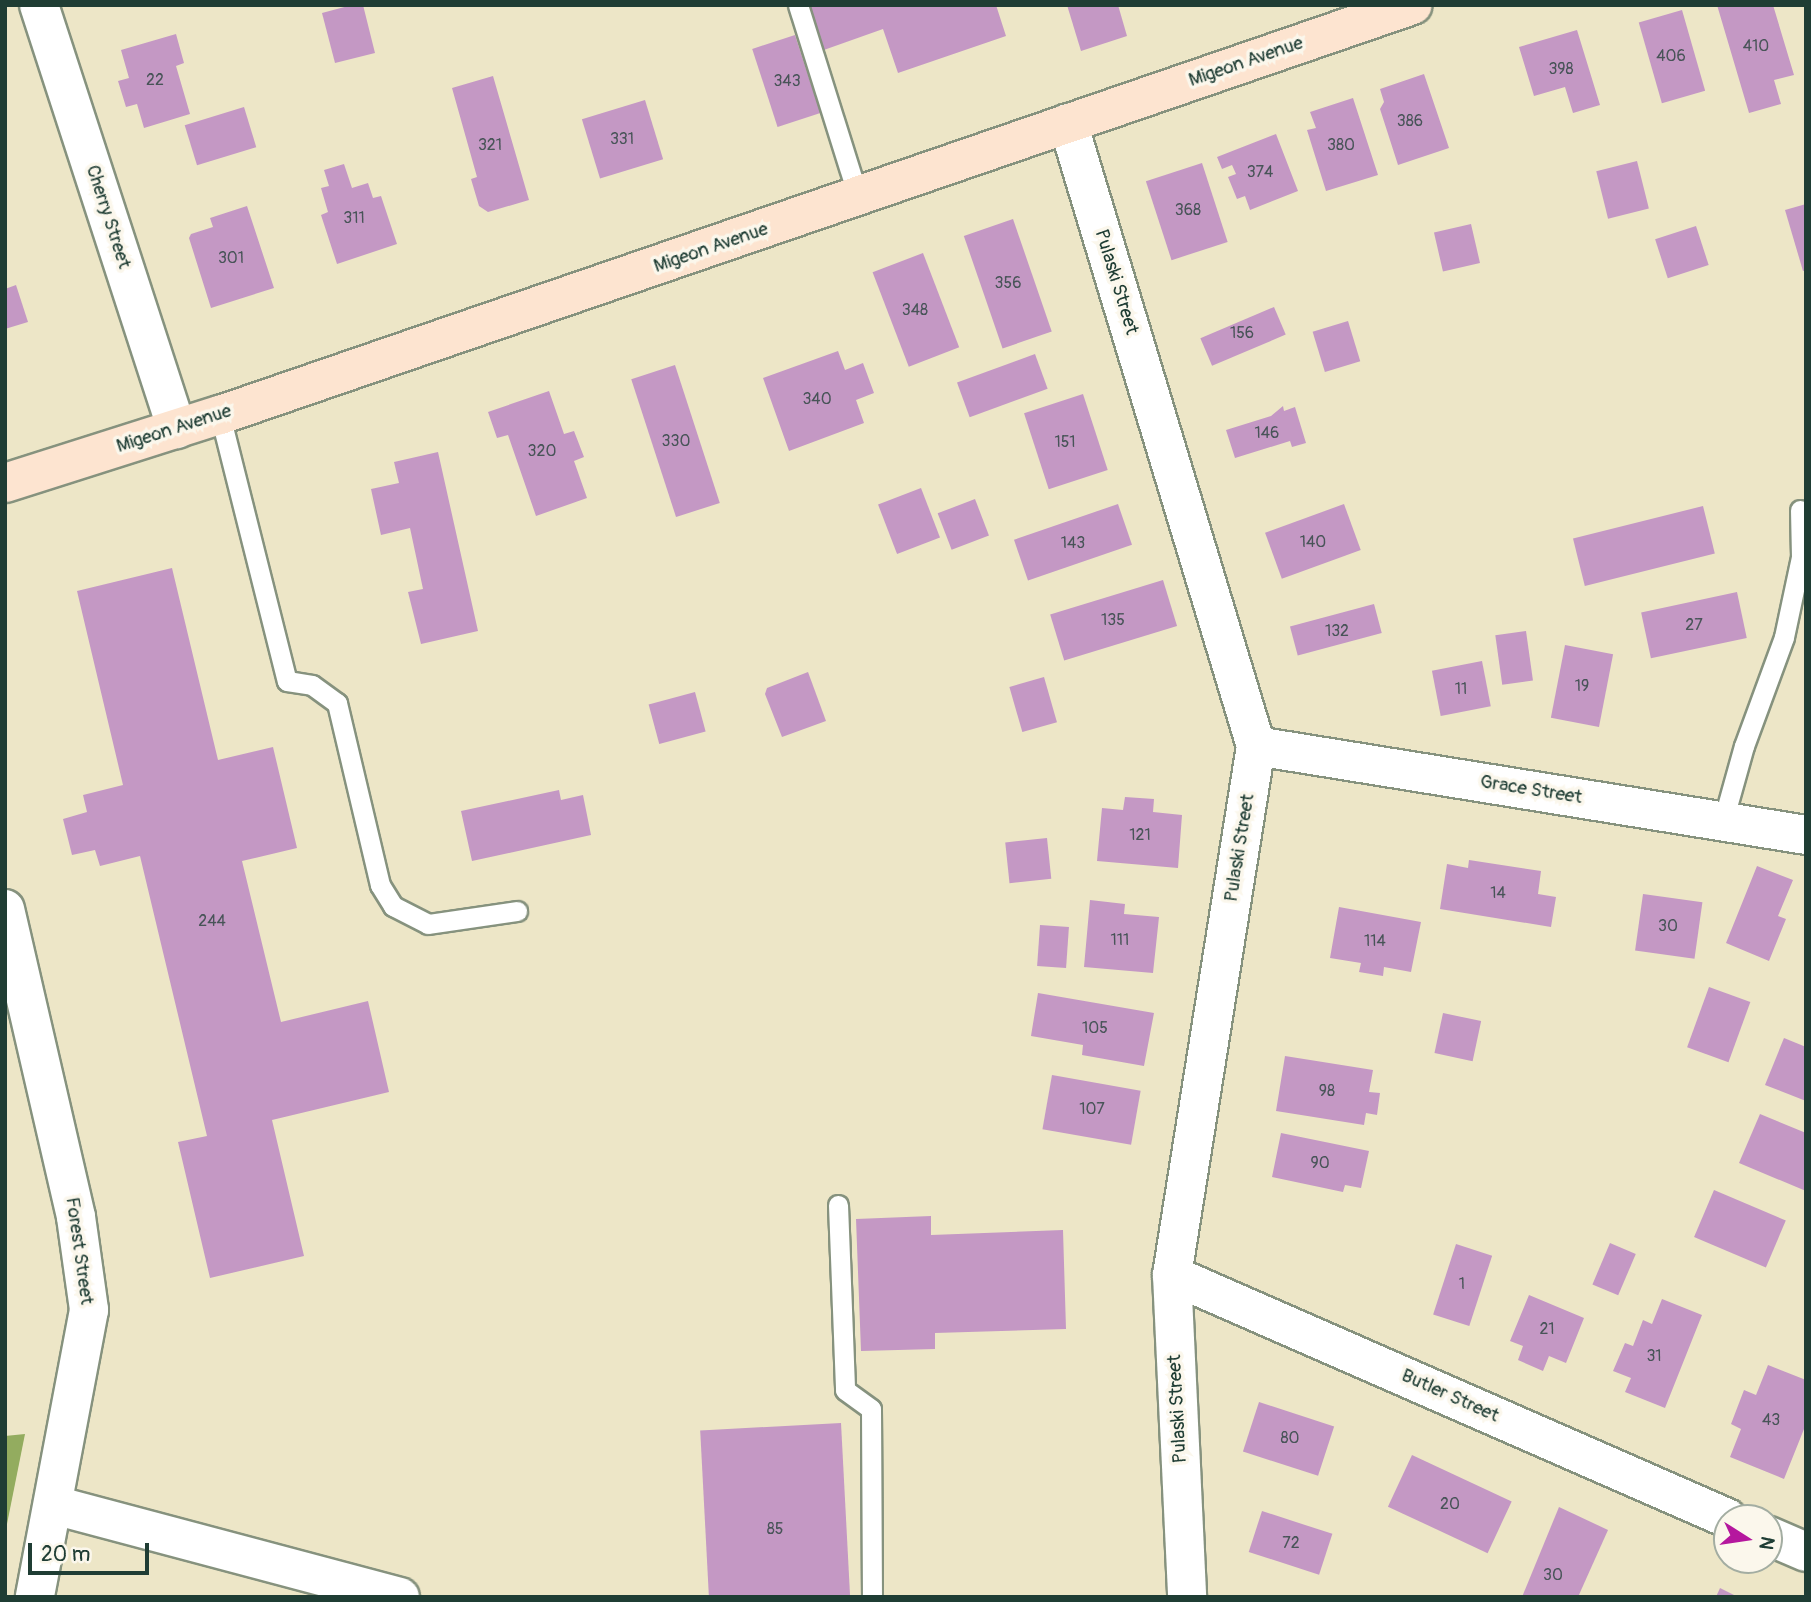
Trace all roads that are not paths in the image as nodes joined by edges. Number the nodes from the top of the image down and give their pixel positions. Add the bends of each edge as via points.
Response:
1 (39, 5) edge
2 (797, 5) edge
3 (1413, 5) edge
4 (1068, 123) junction
5 (858, 196) junction
6 (220, 415) junction
7 (177, 429) junction
8 (5, 482) edge
9 (1800, 510) dead end
10 (1256, 746) junction
11 (1723, 821) junction
12 (1806, 835) edge
13 (5, 909) edge
14 (517, 911) dead end
15 (838, 1205) dead end
16 (1172, 1275) junction
17 (54, 1505) junction
18 (1713, 1512) edge
19 (1783, 1542) edge
20 (1806, 1552) edge
21 (36, 1597) edge
22 (400, 1597) edge
23 (872, 1597) edge
24 (1187, 1597) edge

1 - 7 street, Cherry Street
2 - 5 lane
3 - 4 main road, Migeon Avenue
4 - 5 main road, Migeon Avenue
4 - 10 street, Pulaski Street
5 - 6 main road, Migeon Avenue
6 - 7 main road, Migeon Avenue
6 - 14 lane via 287,681 312,685 337,703 380,885 393,906 428,924
7 - 8 main road, Migeon Avenue
9 - 11 lane via 1801,557 1784,637 1744,746
10 - 11 street, Grace Street
10 - 16 street, Pulaski Street
11 - 12 street, Grace Street
13 - 17 street, Forest Street via 76,1217 89,1310
15 - 23 lane via 845,1390 871,1409
16 - 18 street, Butler Street
16 - 24 street, Pulaski Street
17 - 21 street, Forest Street
17 - 22 street
19 - 20 street

